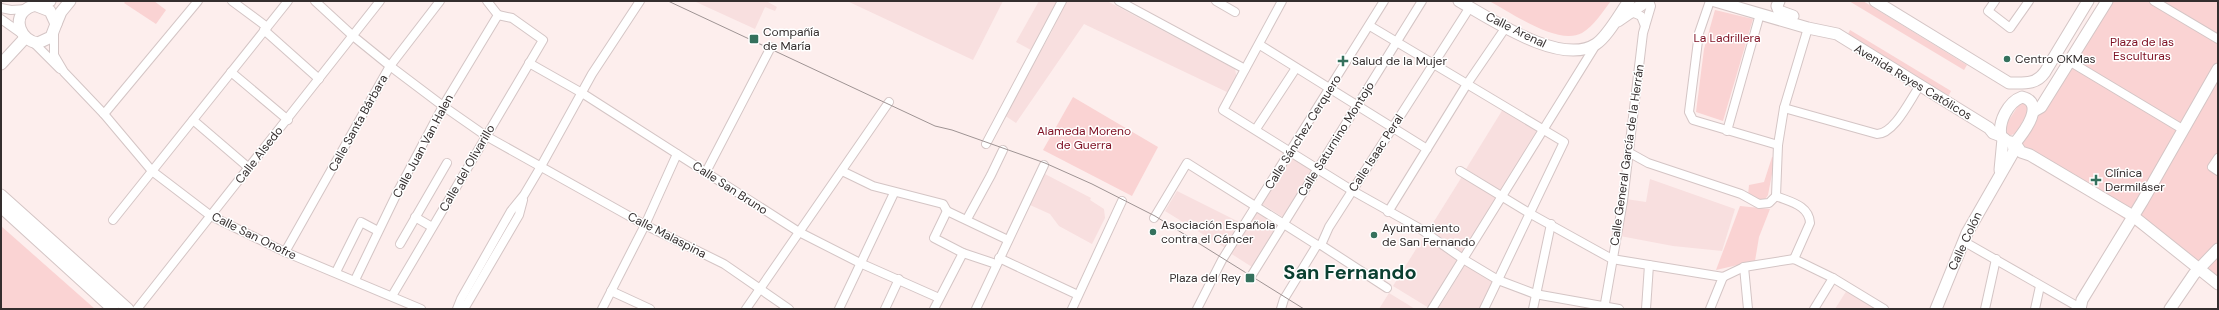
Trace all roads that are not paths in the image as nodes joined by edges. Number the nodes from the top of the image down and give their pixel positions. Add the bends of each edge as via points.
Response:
1 (50, 1) edge
2 (70, 1) edge
3 (198, 1) edge
4 (232, 1) edge
5 (288, 1) edge
6 (315, 1) edge
7 (380, 1) edge
8 (440, 1) edge
9 (488, 1) edge
10 (640, 1) edge
11 (1062, 1) edge
12 (1119, 1) edge
13 (1216, 1) edge
14 (1282, 1) edge
15 (1384, 1) edge
16 (1422, 1) edge
17 (1460, 1) edge
18 (1629, 1) edge
19 (1648, 1) edge
20 (1710, 1) edge
21 (1715, 1) edge
22 (1779, 1) edge
23 (1875, 1) edge
24 (1995, 1) edge
25 (2029, 1) edge
26 (2088, 1) edge
27 (2107, 1) edge
28 (2154, 1) edge
29 (32, 7) junction
30 (1470, 7) junction
31 (1, 8) edge
32 (1235, 12) dead end
33 (1627, 14) junction
34 (498, 15) junction
35 (1763, 15) junction
36 (1793, 16) dead end
37 (1, 19) edge
38 (1612, 25) junction
39 (1370, 26) junction
40 (1506, 26) junction
41 (1645, 26) junction
42 (55, 28) junction
43 (1808, 28) junction
44 (265, 29) junction
45 (353, 36) junction
46 (27, 38) junction
47 (2218, 39) edge
48 (1396, 41) junction
49 (1597, 43) junction
50 (1260, 45) junction
51 (771, 47) dead end
52 (2069, 61) junction
53 (529, 63) junction
54 (1, 64) edge
55 (1432, 65) junction
56 (390, 66) junction
57 (1296, 68) junction
58 (1245, 69) junction
59 (2218, 69) edge
60 (64, 72) junction
61 (231, 72) junction
62 (320, 79) junction
63 (1467, 84) junction
64 (1919, 87) junction
65 (1330, 90) junction
66 (582, 93) junction
67 (889, 102) dead end
68 (443, 106) junction
69 (1357, 106) junction
70 (1784, 108) junction
71 (2034, 111) junction
72 (104, 114) junction
73 (193, 120) junction
74 (288, 120) junction
75 (1256, 129) junction
76 (1393, 129) junction
77 (1543, 130) junction
78 (2184, 130) junction
79 (1727, 131) junction
80 (486, 136) junction
81 (2006, 136) junction
82 (986, 144) dead end
83 (1778, 145) junction
84 (1427, 149) junction
85 (1003, 150) dead end
86 (1291, 151) junction
87 (1630, 153) junction
88 (677, 154) junction
89 (2218, 158) edge
90 (447, 163) dead end
91 (1044, 165) dead end
92 (249, 168) junction
93 (540, 168) junction
94 (1318, 168) junction
95 (2215, 169) edge
96 (152, 171) junction
97 (842, 171) junction
98 (1460, 171) dead end
99 (706, 172) junction
100 (1353, 191) junction
101 (894, 193) junction
102 (1, 195) edge
103 (524, 195) junction
104 (1502, 196) junction
105 (1776, 196) junction
106 (1122, 201) dead end
107 (1, 207) edge
108 (1256, 207) junction
109 (947, 211) junction
110 (1388, 212) junction
111 (1529, 213) junction
112 (211, 216) junction
113 (2133, 216) junction
114 (416, 217) junction
115 (1154, 218) dead end
116 (967, 219) junction
117 (113, 220) dead end
118 (1283, 223) junction
119 (1551, 224) junction
120 (645, 225) junction
121 (432, 227) junction
122 (378, 231) junction
123 (799, 232) junction
124 (1008, 240) junction
125 (1963, 241) junction
126 (400, 244) dead end
127 (1319, 245) junction
128 (2218, 249) edge
129 (285, 252) junction
130 (963, 252) junction
131 (1463, 259) junction
132 (1612, 259) junction
133 (1794, 259) junction
134 (1996, 259) junction
135 (998, 261) junction
136 (860, 263) junction
137 (1649, 265) junction
138 (1744, 267) junction
139 (2200, 270) junction
140 (336, 272) junction
141 (1723, 276) junction
142 (1250, 278) dead end
143 (1833, 278) junction
144 (899, 279) junction
145 (355, 280) junction
146 (1498, 280) junction
147 (2218, 284) edge
148 (2040, 286) junction
149 (1387, 288) dead end
150 (760, 289) junction
151 (611, 290) junction
152 (1535, 294) junction
153 (1078, 295) junction
154 (392, 296) junction
155 (939, 298) junction
156 (1604, 308) edge
157 (113, 309) edge
158 (128, 309) edge
159 (137, 309) edge
160 (421, 309) edge
161 (458, 309) edge
162 (464, 309) edge
163 (602, 309) edge
164 (650, 309) edge
165 (746, 309) edge
166 (789, 309) edge
167 (839, 309) edge
168 (885, 309) edge
169 (934, 309) edge
170 (976, 309) edge
171 (1072, 309) edge
172 (1197, 309) edge
173 (1281, 309) edge
174 (1432, 309) edge
175 (1484, 309) edge
176 (1533, 309) edge
177 (1619, 309) edge
178 (1646, 309) edge
179 (1710, 309) edge
180 (1748, 309) edge
181 (1814, 309) edge
182 (1884, 309) edge
183 (1936, 309) edge
184 (1985, 309) edge
185 (2035, 309) edge
186 (2081, 309) edge
187 (2170, 309) edge

1 - 29 street
2 - 42 street via 60,12
3 - 72 street
4 - 44 street
5 - 44 street
6 - 45 street, Calle Malaspina
7 - 45 street, Calle Alsedo
8 - 56 street, Calle Santa Bárbara
9 - 34 street
10 - 66 street
11 - 82 street
12 - 58 street
13 - 32 street
14 - 50 street
15 - 39 street, Calle Sánchez Cerquero
16 - 48 street, Calle Saturnino Montojo
17 - 30 street, Calle Arenal
18 - 38 street
19 - 33 street, Calle General García de la Herrán
19 - 41 street, Calle General García de la Herrán via 1650,6
20 - 79 street via 1699,33 1689,112 1693,120
21 - 35 street
22 - 35 street
22 - 36 street via 1779,11
23 - 26 street via 2009,83 2028,83 2040,79
24 - 25 street via 1988,10 2010,28
27 - 52 street
28 - 47 street
29 - 31 street via 12,10
29 - 42 street via 50,11
29 - 46 street via 20,20
30 - 40 street, Calle Arenal
30 - 55 street, Calle Isaac Peral
33 - 38 street, Calle General García de la Herrán
33 - 41 street via 1641,16
34 - 53 street, Calle del Olivarillo via 512,18 543,40
34 - 68 street, Calle Juan Van Halen
35 - 43 street
35 - 79 street
37 - 46 street
38 - 49 street, Calle Arenal
39 - 48 street
39 - 65 street, Calle Sánchez Cerquero
40 - 49 street, Calle Arenal via 1540,44 1563,51 1579,51
40 - 63 street
41 - 87 street, Calle General García de la Herrán
42 - 46 street via 43,42
42 - 60 street via 54,55
43 - 64 street, Avenida Reyes Católicos via 1837,34
43 - 70 street
44 - 61 street
44 - 62 street
45 - 56 street, Calle Malaspina
45 - 62 street, Calle Alsedo
46 - 54 street
46 - 60 street
48 - 55 street
48 - 69 street, Calle Saturnino Montojo
49 - 77 street
50 - 57 street
50 - 58 street
51 - 99 street
52 - 71 street via 2041,107
52 - 78 street
53 - 66 street, Calle San Bruno
53 - 80 street, Calle del Olivarillo
55 - 63 street
55 - 76 street, Calle Isaac Peral
56 - 68 street, Calle Malaspina
56 - 129 street, Calle Santa Bárbara
57 - 65 street
57 - 75 street
58 - 75 street via 1223,110
59 - 78 street
60 - 72 street, Calle San Onofre
61 - 73 street
61 - 74 street
62 - 74 street, Calle Alsedo
63 - 77 street
63 - 84 street
64 - 70 street via 1892,128 1884,134
64 - 81 street, Avenida Reyes Católicos
65 - 69 street
65 - 86 street, Calle Sánchez Cerquero
66 - 88 street, Calle San Bruno
66 - 93 street
67 - 97 street
68 - 80 street, Calle Malaspina
68 - 122 street, Calle Juan Van Halen
69 - 76 street
69 - 94 street, Calle Saturnino Montojo
70 - 83 street
71 - 81 street
71 - 81 street via 2034,105 2030,100 2022,97 2016,99 2010,105
72 - 96 street, Calle San Onofre
73 - 92 street
73 - 96 street
74 - 92 street, Calle Alsedo
75 - 86 street
76 - 84 street
76 - 100 street, Calle Isaac Peral
77 - 104 street
77 - 111 street via 1564,142
78 - 113 street
79 - 83 street
80 - 93 street, Calle Malaspina
80 - 121 street, Calle del Olivarillo
81 - 113 street via 2030,155
81 - 125 street, Calle Colón via 2014,151
83 - 105 street
84 - 110 street
85 - 116 street
86 - 94 street
86 - 108 street, Calle Sánchez Cerquero
87 - 105 street via 1648,163 1741,194 1759,204 1769,203
87 - 132 street, Calle General García de la Herrán
88 - 99 street, Calle San Bruno
88 - 120 street
89 - 95 street
90 - 114 street
91 - 124 street
92 - 112 street, Calle Alsedo
93 - 103 street
93 - 120 street, Calle Malaspina
94 - 100 street
94 - 118 street, Calle Saturnino Montojo
96 - 112 street, Calle San Onofre
96 - 117 street
97 - 101 street
97 - 123 street
98 - 104 street
99 - 123 street, Calle San Bruno
100 - 110 street
100 - 127 street, Calle Isaac Peral
101 - 109 street via 943,204
101 - 136 street
102 - 158 street
103 - 161 street via 511,211 461,299
103 - 162 street via 519,215
104 - 111 street
104 - 131 street
105 - 133 street via 1802,206 1810,218
106 - 153 street
107 - 157 street
108 - 115 street via 1188,163
108 - 118 street
108 - 172 street, Calle Sánchez Cerquero via 1220,263
109 - 116 street
109 - 130 street via 934,238
110 - 131 street via 1419,228
111 - 119 street
111 - 146 street
112 - 129 street, Calle San Onofre
112 - 159 street, Calle Alsedo
113 - 139 street
113 - 186 street via 2082,300
114 - 121 street
114 - 126 street
116 - 124 street
118 - 127 street
118 - 142 street, Calle Saturnino Montojo
119 - 132 street
119 - 152 street
120 - 150 street, Calle Malaspina via 724,264
120 - 151 street
121 - 154 street, Calle del Olivarillo
122 - 140 street via 361,222
122 - 145 street, Calle Juan Van Halen
123 - 136 street, Calle San Bruno
123 - 150 street
124 - 135 street
125 - 134 street
125 - 183 street, Calle Colón
127 - 149 street
127 - 173 street, Calle Isaac Peral via 1284,299
128 - 139 street
129 - 140 street, Calle San Onofre
130 - 135 street
130 - 155 street
131 - 146 street
131 - 174 street
132 - 137 street
132 - 156 street, Calle General García de la Herrán
133 - 138 street
133 - 143 street
134 - 148 street
134 - 184 street
135 - 153 street
135 - 170 street
136 - 144 street, Calle San Bruno
136 - 167 street
137 - 141 street
137 - 178 street
138 - 141 street
138 - 180 street
139 - 147 street
139 - 187 street via 2194,274
140 - 145 street, Calle San Onofre
141 - 179 street
143 - 181 street
143 - 182 street
144 - 155 street, Calle San Bruno
144 - 168 street
145 - 154 street, Calle San Onofre
146 - 152 street
146 - 175 street
148 - 185 street
148 - 186 street
150 - 165 street
150 - 166 street, Calle Malaspina
151 - 163 street
151 - 164 street
152 - 156 street
152 - 176 street
153 - 171 street
154 - 160 street, Calle San Onofre
155 - 169 street
156 - 177 street

